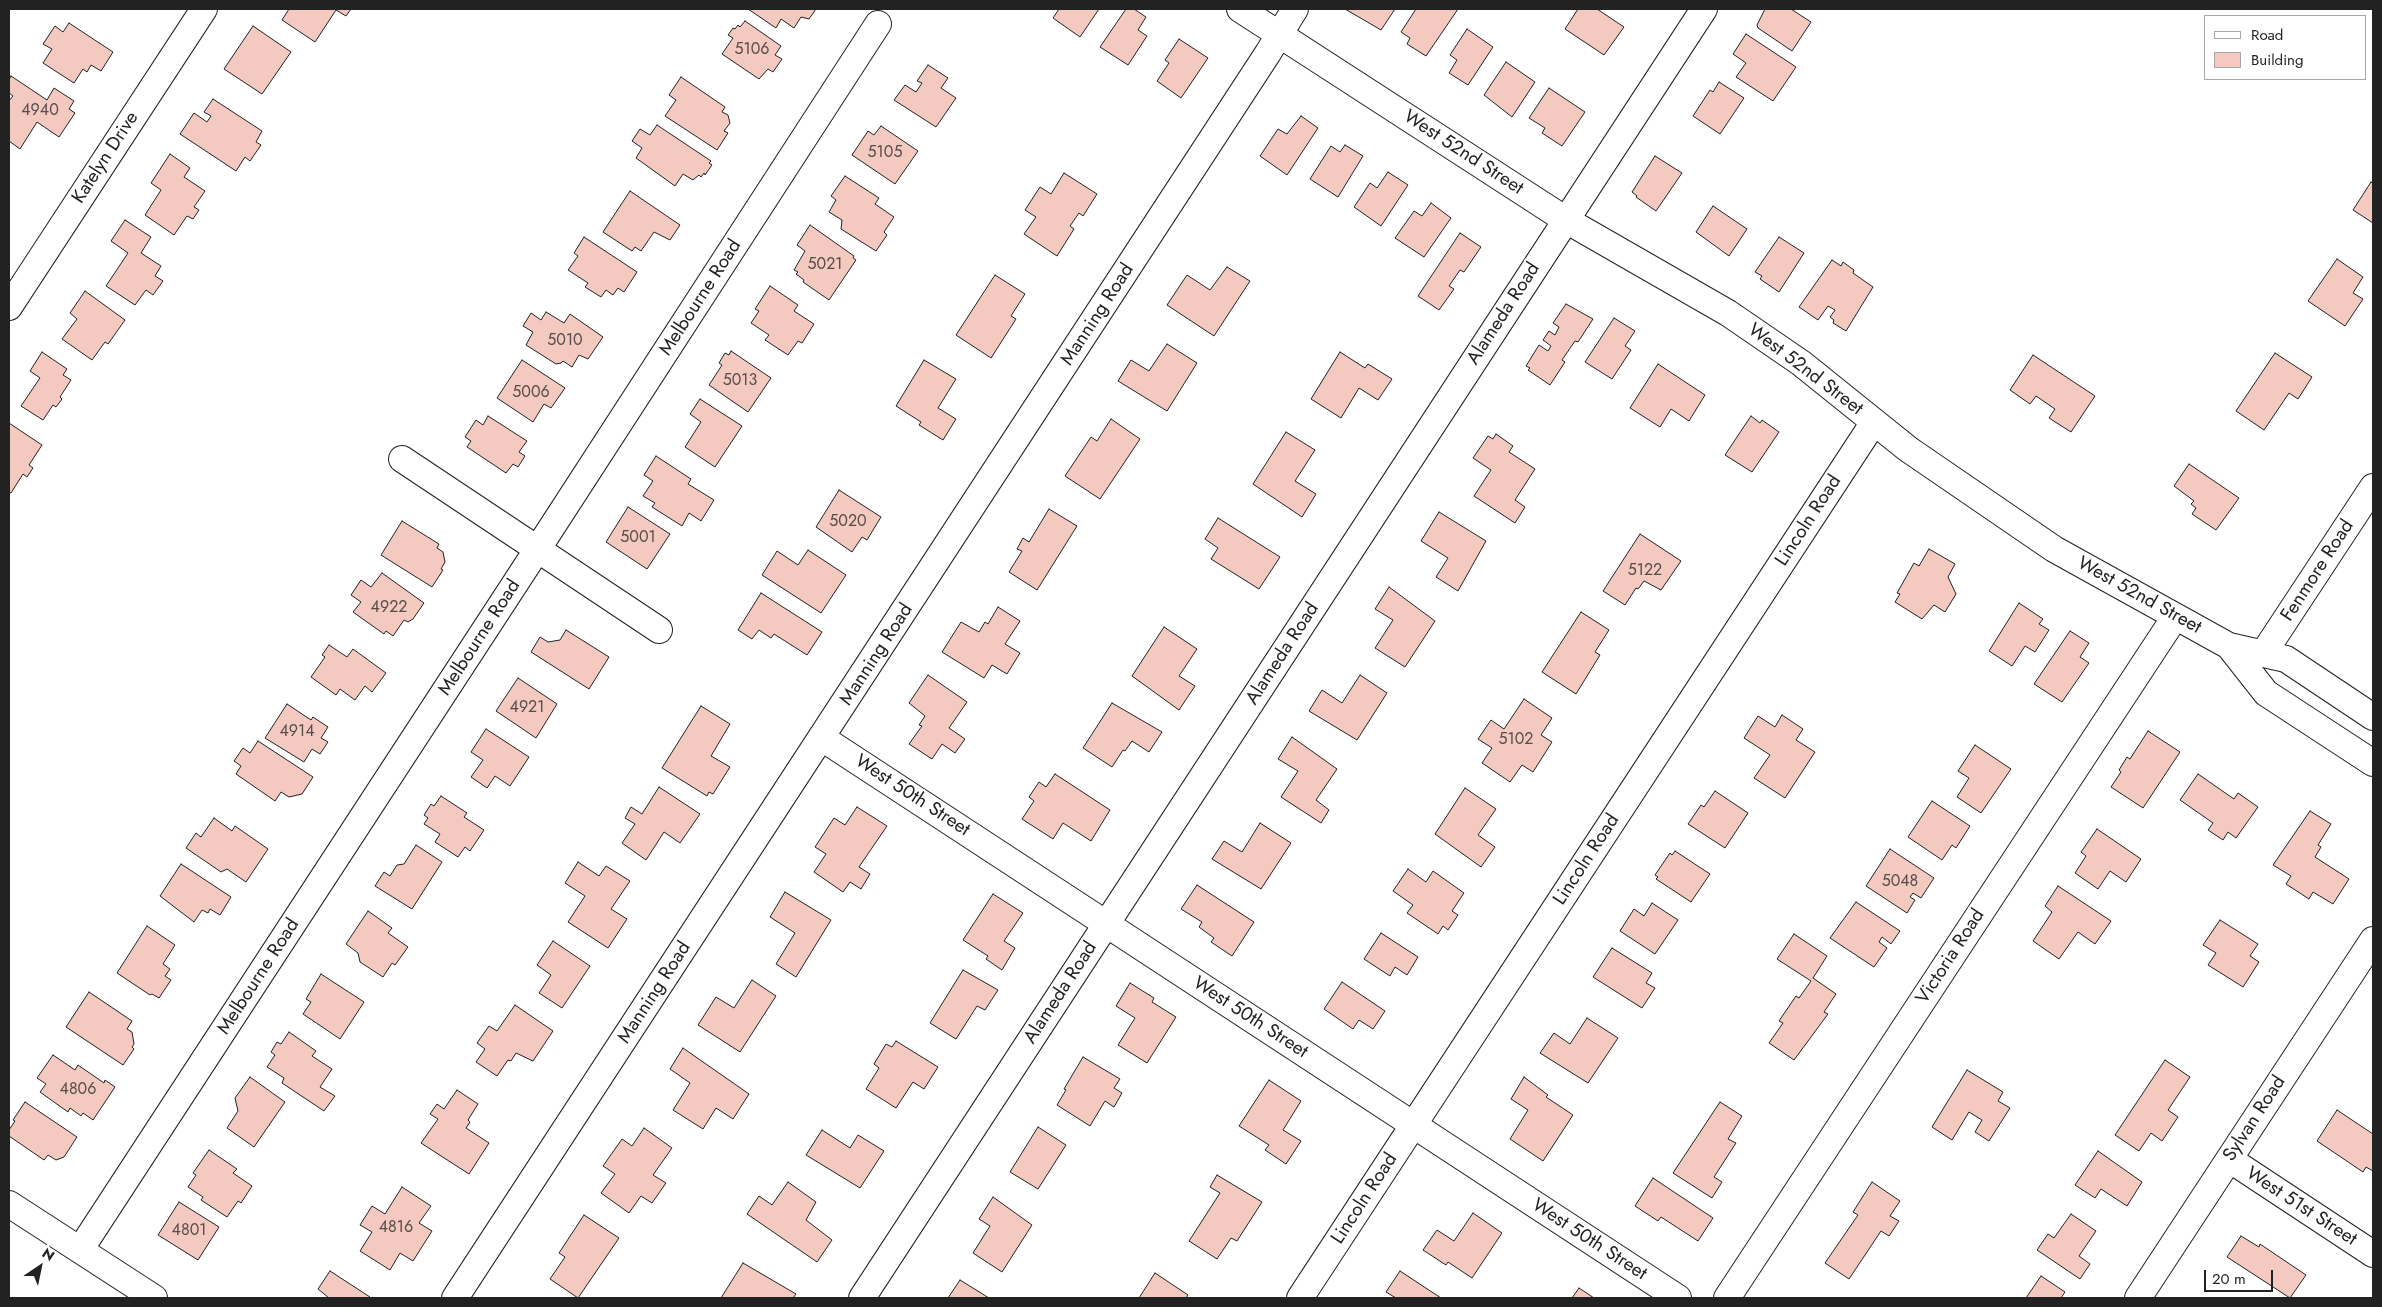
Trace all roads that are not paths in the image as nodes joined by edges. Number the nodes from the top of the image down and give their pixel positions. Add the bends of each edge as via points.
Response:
1 (1240, 9) edge
2 (1295, 9) edge
3 (1704, 9) edge
4 (195, 12) edge
5 (878, 24) dead end
6 (1280, 33) junction
7 (1566, 220) junction
8 (9, 306) edge
9 (1874, 422) junction
10 (402, 459) dead end
11 (2373, 487) edge
12 (537, 550) junction
13 (2175, 617) junction
14 (659, 630) dead end
15 (2229, 646) junction
16 (2263, 654) junction
17 (2373, 717) edge
18 (822, 738) junction
19 (2373, 763) edge
20 (1106, 924) junction
21 (2373, 940) edge
22 (1414, 1125) junction
23 (2229, 1159) junction
24 (9, 1204) edge
25 (80, 1250) junction
26 (2373, 1254) edge
27 (154, 1298) edge
28 (455, 1298) edge
29 (862, 1298) edge
30 (1300, 1298) edge
31 (1678, 1298) edge
32 (1727, 1298) edge
33 (2138, 1298) edge

1 - 6 street, West 52nd Street
2 - 6 street, Manning Road
3 - 7 street, Alameda Road
4 - 8 street, Katelyn Drive
5 - 12 street, Melbourne Road
6 - 7 street, West 52nd Street
6 - 18 street, Manning Road
7 - 9 street, West 52nd Street via 1728,313 1801,362
7 - 20 street, Alameda Road
9 - 13 street, West 52nd Street via 2054,549
9 - 22 street, Lincoln Road
10 - 12 street
11 - 16 street, Fenmore Road
12 - 14 street
12 - 25 street, Melbourne Road
13 - 15 street, West 52nd Street
13 - 32 street, Victoria Road
15 - 16 street, West 52nd Street
15 - 19 street via 2266,693
16 - 17 street, West 52nd Street via 2286,659
18 - 20 street, West 50th Street
18 - 28 street, Manning Road
20 - 22 street, West 50th Street
20 - 29 street, Alameda Road
21 - 23 street, Sylvan Road
22 - 30 street, Lincoln Road
22 - 31 street, West 50th Street
23 - 26 street, West 51st Street
23 - 33 street, Sylvan Road
24 - 25 street
25 - 27 street

